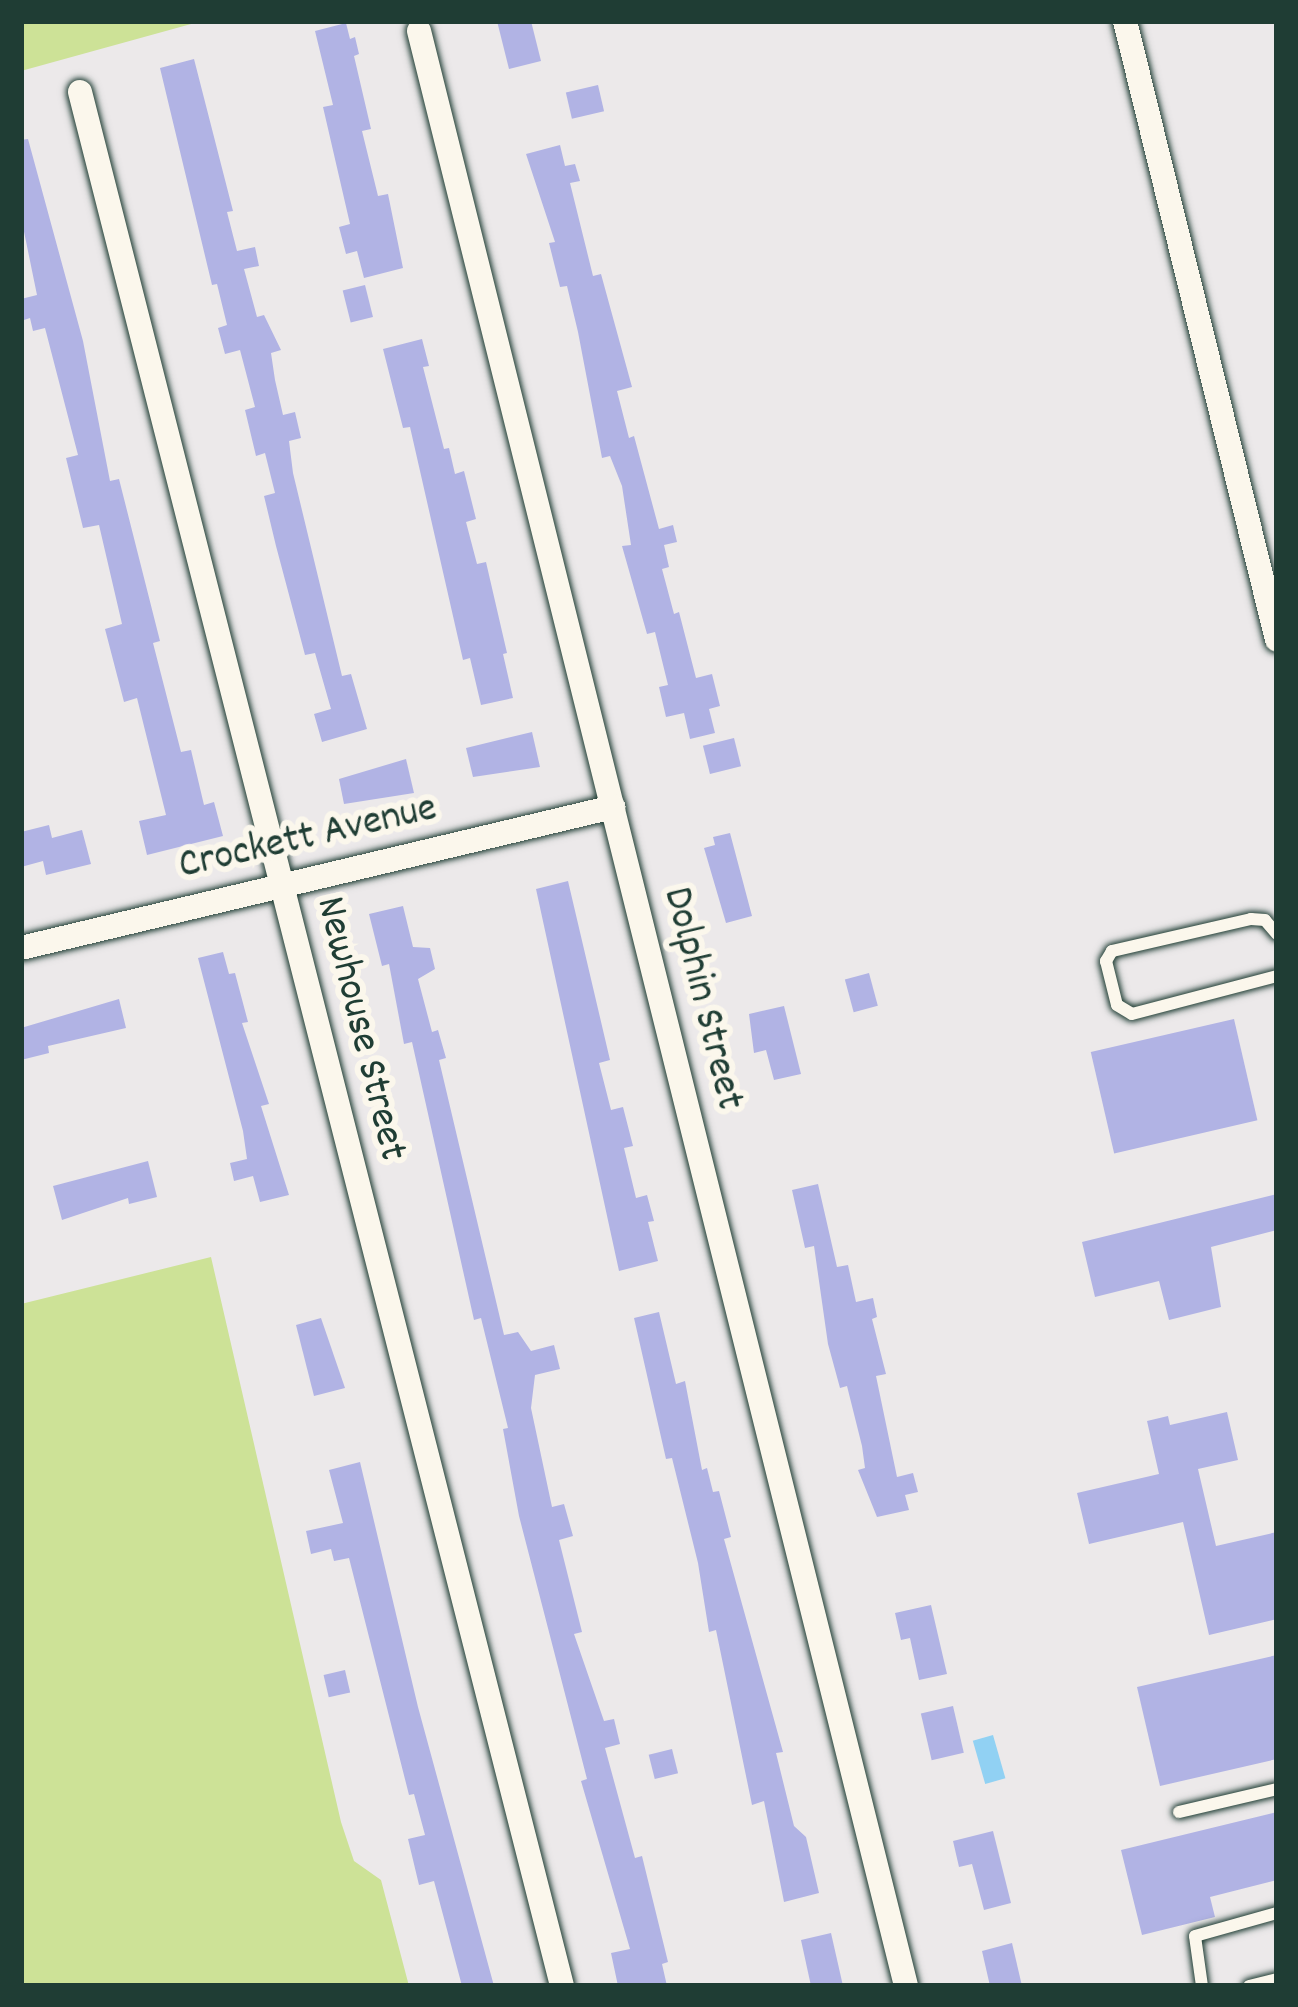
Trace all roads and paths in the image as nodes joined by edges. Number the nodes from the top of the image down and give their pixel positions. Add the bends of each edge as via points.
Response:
1 (1124, 21) edge
2 (419, 26) edge
3 (80, 92) dead end
4 (1277, 640) edge
5 (613, 807) junction
6 (282, 885) junction
7 (1277, 934) edge
8 (21, 948) edge
9 (1277, 976) edge
10 (1277, 1789) edge
11 (1179, 1812) dead end
12 (1277, 1913) edge
13 (1277, 1979) edge
14 (562, 1986) edge
15 (906, 1986) edge
16 (1202, 1986) edge
17 (1249, 1986) edge

1 - 4 street
2 - 5 street, Dolphin Street
3 - 6 street, Newhouse Street
5 - 6 street, Crockett Avenue
5 - 15 street, Dolphin Street
6 - 8 street, Crockett Avenue
6 - 14 street, Newhouse Street
7 - 9 lane via 1265,920 1251,919 1112,952 1106,961 1117,1005 1132,1014
10 - 11 lane
12 - 16 lane via 1195,1936
13 - 17 lane

